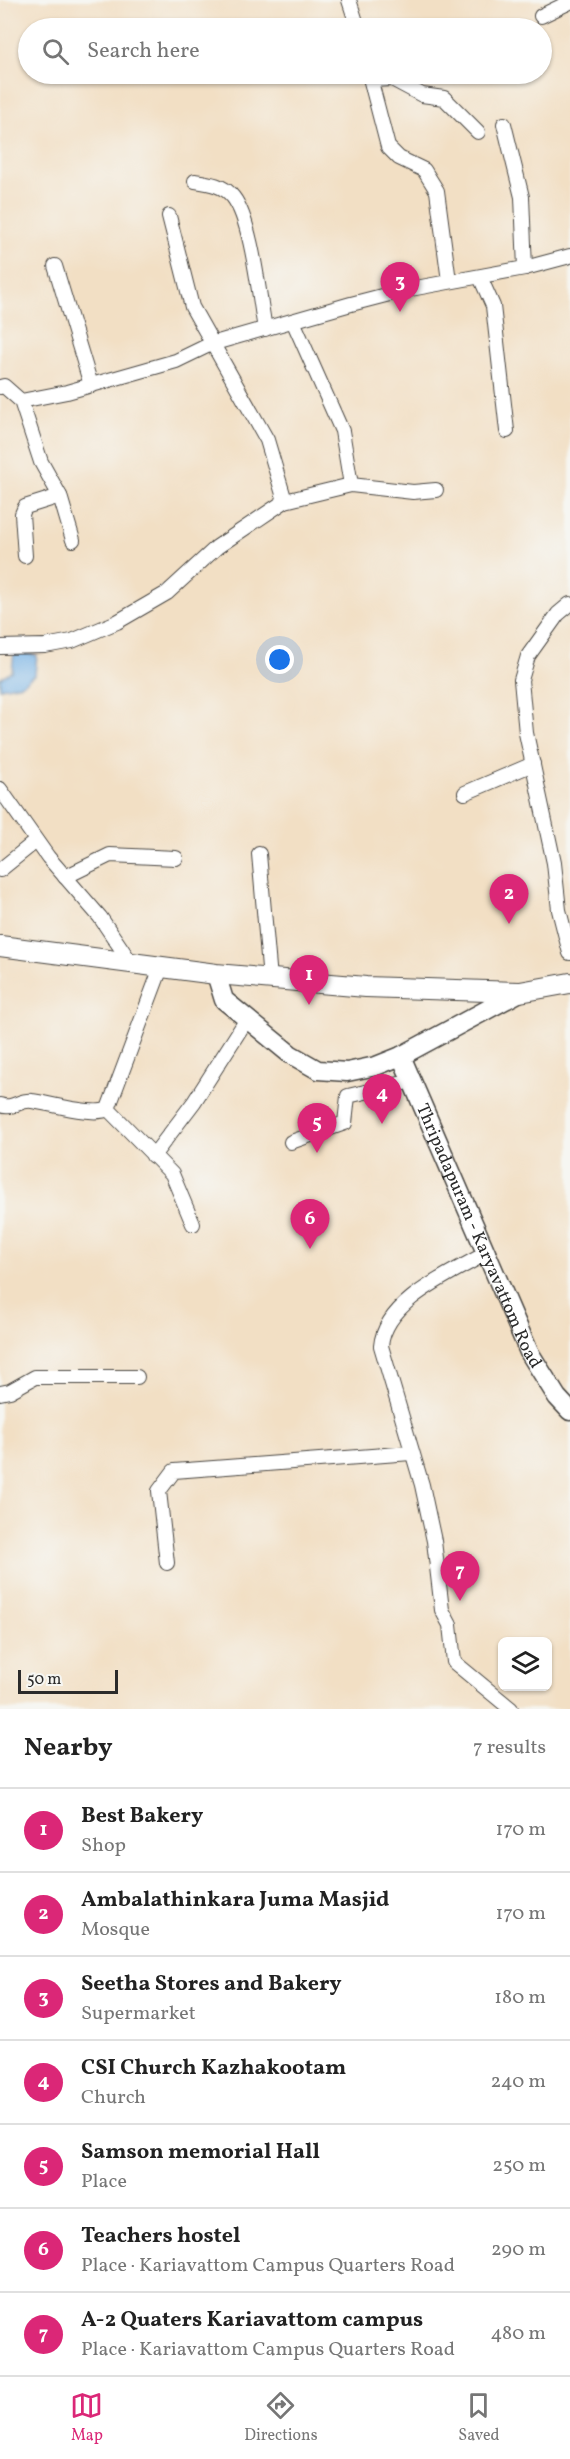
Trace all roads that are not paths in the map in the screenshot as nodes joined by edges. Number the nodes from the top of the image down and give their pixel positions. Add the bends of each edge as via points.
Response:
1 (348, 0) edge
2 (570, 2) edge
3 (541, 16) dead end
4 (354, 18) edge
5 (372, 84) edge
6 (401, 84) edge
7 (504, 124) dead end
8 (478, 132) dead end
9 (195, 181) dead end
10 (169, 216) dead end
11 (570, 256) edge
12 (55, 266) dead end
13 (525, 268) junction
14 (480, 277) junction
15 (449, 281) junction
16 (293, 321) junction
17 (265, 329) junction
18 (211, 344) junction
19 (1, 384) edge
20 (91, 385) junction
21 (21, 401) junction
22 (507, 431) dead end
23 (351, 485) junction
24 (436, 490) dead end
25 (60, 496) junction
26 (285, 501) junction
27 (73, 540) dead end
28 (26, 556) dead end
29 (570, 604) edge
30 (0, 647) edge
31 (533, 764) junction
32 (0, 789) edge
33 (465, 793) dead end
34 (36, 841) junction
35 (259, 854) dead end
36 (176, 858) dead end
37 (0, 870) edge
38 (65, 877) junction
39 (0, 946) edge
40 (570, 953) edge
41 (131, 963) junction
42 (162, 965) junction
43 (216, 974) junction
44 (270, 979) junction
45 (570, 982) edge
46 (520, 992) junction
47 (247, 1019) junction
48 (401, 1056) junction
49 (412, 1081) junction
50 (0, 1105) edge
51 (108, 1109) junction
52 (291, 1142) dead end
53 (153, 1156) junction
54 (193, 1224) dead end
55 (485, 1254) junction
56 (137, 1377) dead end
57 (0, 1393) edge
58 (570, 1411) edge
59 (411, 1453) junction
60 (167, 1563) dead end
61 (511, 1709) edge

1 - 4 street
2 - 3 street
5 - 15 street via 388,147 399,158 424,170 437,191
6 - 8 street via 422,95 444,98
7 - 13 street via 522,197
9 - 17 street via 221,187 233,196 244,216
10 - 18 street via 192,308
11 - 13 street
12 - 20 street
13 - 14 street
14 - 15 street
14 - 22 street via 493,306
15 - 16 street
16 - 17 street
16 - 23 street via 342,432
17 - 18 street
18 - 20 street via 176,361
18 - 26 street via 267,440
19 - 21 street
20 - 21 street
21 - 25 street via 41,462
23 - 24 street via 413,492
23 - 26 street
25 - 27 street
25 - 28 street via 25,507 22,514
26 - 30 street via 217,547 167,593 117,622 45,646
29 - 31 street via 558,614 528,656 521,680
31 - 33 street
31 - 40 street
32 - 34 street
34 - 37 street
34 - 38 street
35 - 44 street
36 - 38 street via 110,855
38 - 41 street via 100,917
39 - 41 main road
41 - 42 main road
42 - 43 main road
42 - 51 street
43 - 44 main road
43 - 47 main road via 224,1000
44 - 46 main road via 366,987
45 - 46 main road
46 - 48 main road
47 - 48 main road via 290,1054 318,1070 347,1072
47 - 53 street via 194,1102
48 - 49 main road, Thripadapuram - Karyavattom Road
49 - 52 street via 348,1096 345,1123
49 - 55 main road, Thripadapuram - Karyavattom Road
50 - 51 street via 10,1107 28,1100 96,1112
51 - 53 street
53 - 54 street via 172,1174
55 - 58 main road, Thripadapuram - Karyavattom Road via 529,1352
55 - 59 street via 401,1307 382,1333 381,1346
56 - 57 street via 35,1377
59 - 60 street via 174,1471 159,1491
59 - 61 street via 434,1540 440,1600 450,1625 454,1662

